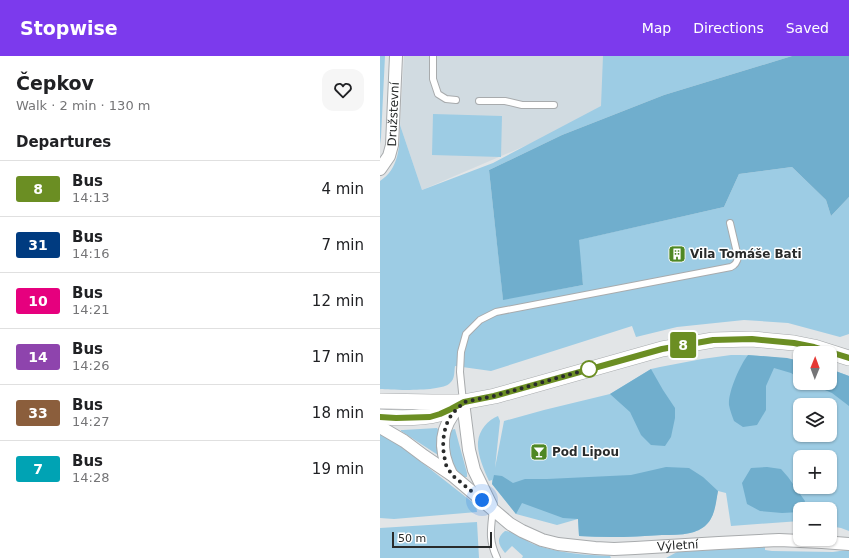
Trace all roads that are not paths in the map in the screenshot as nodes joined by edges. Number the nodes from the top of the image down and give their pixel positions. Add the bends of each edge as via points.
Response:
1 (396, 56) edge
2 (434, 56) edge
3 (456, 100) dead end
4 (479, 101) dead end
5 (554, 105) dead end
6 (380, 169) edge
7 (730, 223) dead end
8 (849, 358) edge
9 (380, 400) edge
10 (464, 402) junction
11 (380, 425) edge
12 (452, 475) junction
13 (493, 509) junction
14 (849, 544) edge
15 (635, 553) edge
16 (496, 558) edge

1 - 6 street, Družstevní via 392,145 389,156
2 - 3 lane via 433,79 438,94 446,99
4 - 5 lane
7 - 10 lane via 738,258 738,262 731,267 496,312 480,320 466,334 461,352 460,372
8 - 10 street via 794,343 752,339 713,340 662,349
9 - 10 street
10 - 11 street via 430,417 396,418
10 - 12 street, Výletní via 448,420 444,433 444,455
10 - 13 street, Výletní via 469,450 474,470
11 - 12 street, Výletní
12 - 13 street, Výletní
13 - 15 street, Výletní via 510,524 542,540
13 - 16 lane via 491,539
14 - 15 street, Výletní via 779,540 719,543

